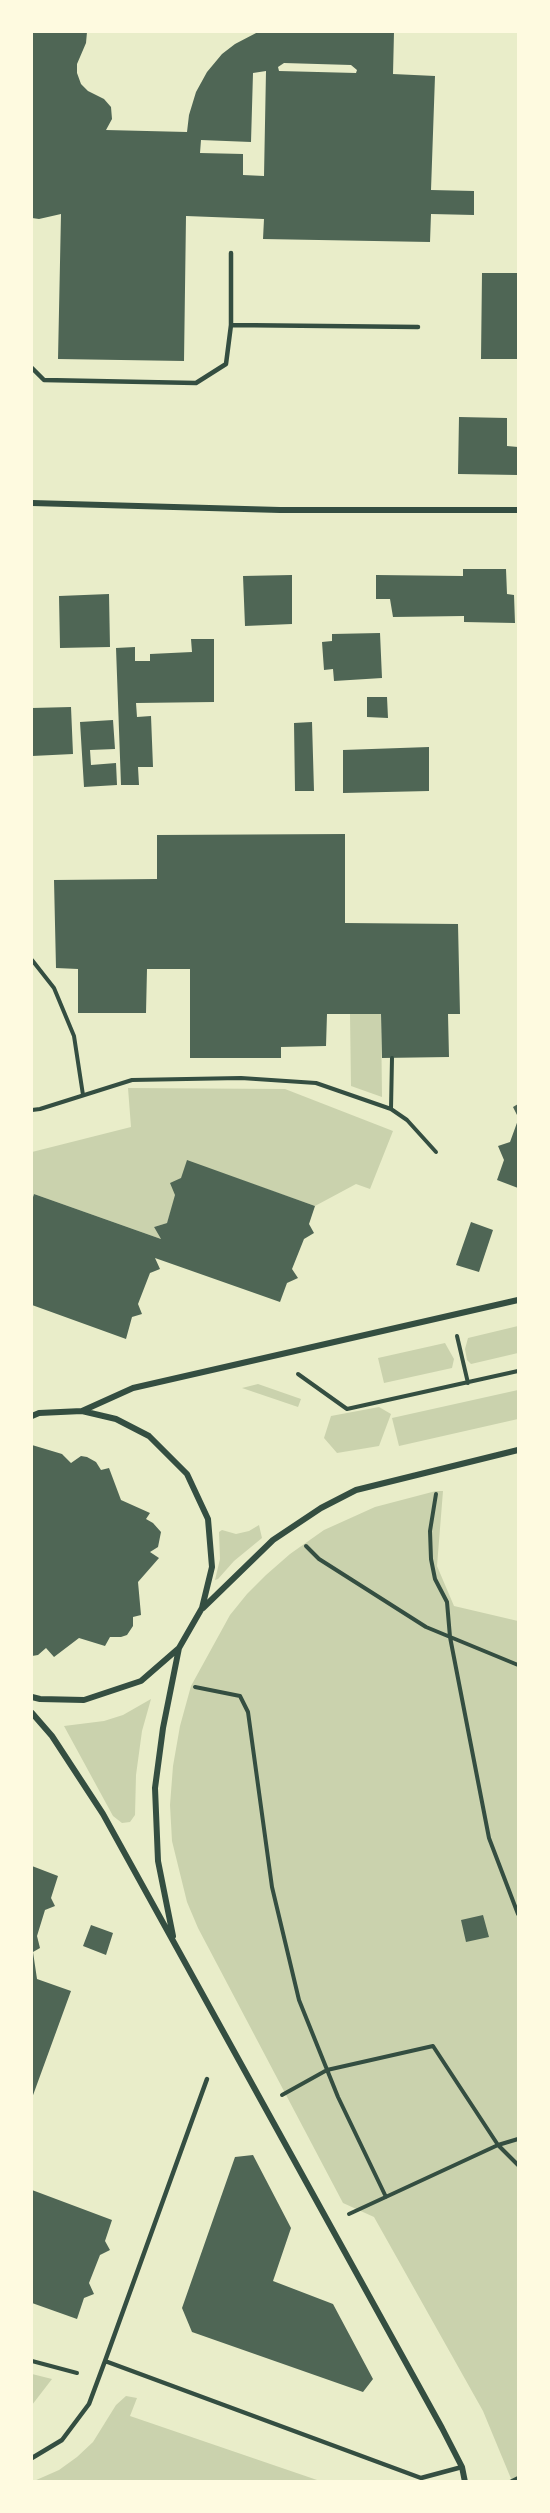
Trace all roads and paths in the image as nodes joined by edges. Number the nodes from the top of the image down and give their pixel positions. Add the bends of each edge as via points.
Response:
1 (231, 253) dead end
2 (231, 325) junction
3 (418, 327) dead end
4 (32, 368) edge
5 (32, 503) edge
6 (519, 510) edge
7 (32, 960) edge
8 (392, 1058) dead end
9 (82, 1095) junction
10 (391, 1109) junction
11 (32, 1110) edge
12 (436, 1152) dead end
13 (519, 1300) edge
14 (452, 1315) junction
15 (293, 1351) junction
16 (519, 1371) edge
17 (468, 1383) junction
18 (82, 1412) junction
19 (32, 1416) edge
20 (519, 1450) edge
21 (432, 1470) junction
22 (288, 1529) junction
23 (202, 1608) junction
24 (450, 1637) junction
25 (180, 1648) junction
26 (519, 1665) edge
27 (172, 1686) junction
28 (32, 1697) edge
29 (32, 1713) edge
30 (519, 1914) edge
31 (174, 1942) junction
32 (327, 2070) junction
33 (207, 2079) dead end
34 (264, 2106) junction
35 (519, 2139) edge
36 (498, 2145) junction
37 (519, 2165) edge
38 (386, 2197) junction
39 (329, 2223) junction
40 (32, 2361) edge
41 (105, 2361) junction
42 (99, 2380) junction
43 (32, 2458) edge
44 (462, 2467) junction
45 (519, 2478) edge
46 (465, 2481) edge
47 (510, 2481) edge

1 - 2 lane
2 - 3 lane
2 - 4 lane via 226,364 196,383 44,380
5 - 6 street via 280,510
7 - 9 path via 54,988 74,1036
8 - 10 path
9 - 10 path via 132,1080 241,1078 316,1083
9 - 11 path
10 - 12 path via 408,1120
13 - 14 street
14 - 15 street
14 - 17 path
15 - 17 path via 298,1376 347,1409
15 - 18 street via 133,1388
16 - 17 path
18 - 19 street
18 - 23 street via 116,1419 149,1436 187,1474 208,1520 212,1567
20 - 21 street
21 - 22 street via 356,1490
21 - 24 path via 436,1491 430,1531 431,1559 435,1579 447,1602
22 - 23 street
22 - 24 path via 320,1559 426,1627
23 - 25 street
24 - 26 path
24 - 30 path via 489,1838
25 - 27 street
25 - 28 street via 141,1681 84,1700
27 - 31 street via 155,1788 158,1861
27 - 32 path via 240,1696 248,1712 272,1887 299,2000
29 - 31 street via 52,1736 103,1814
31 - 34 street
32 - 34 path
32 - 36 path via 433,2046
32 - 38 path
33 - 41 lane
34 - 39 street
35 - 36 path
36 - 37 path
36 - 38 path
38 - 39 path
39 - 44 street
40 - 42 path
41 - 42 lane
41 - 44 lane via 421,2478
42 - 43 lane via 89,2404 62,2440
44 - 46 street
45 - 47 path

